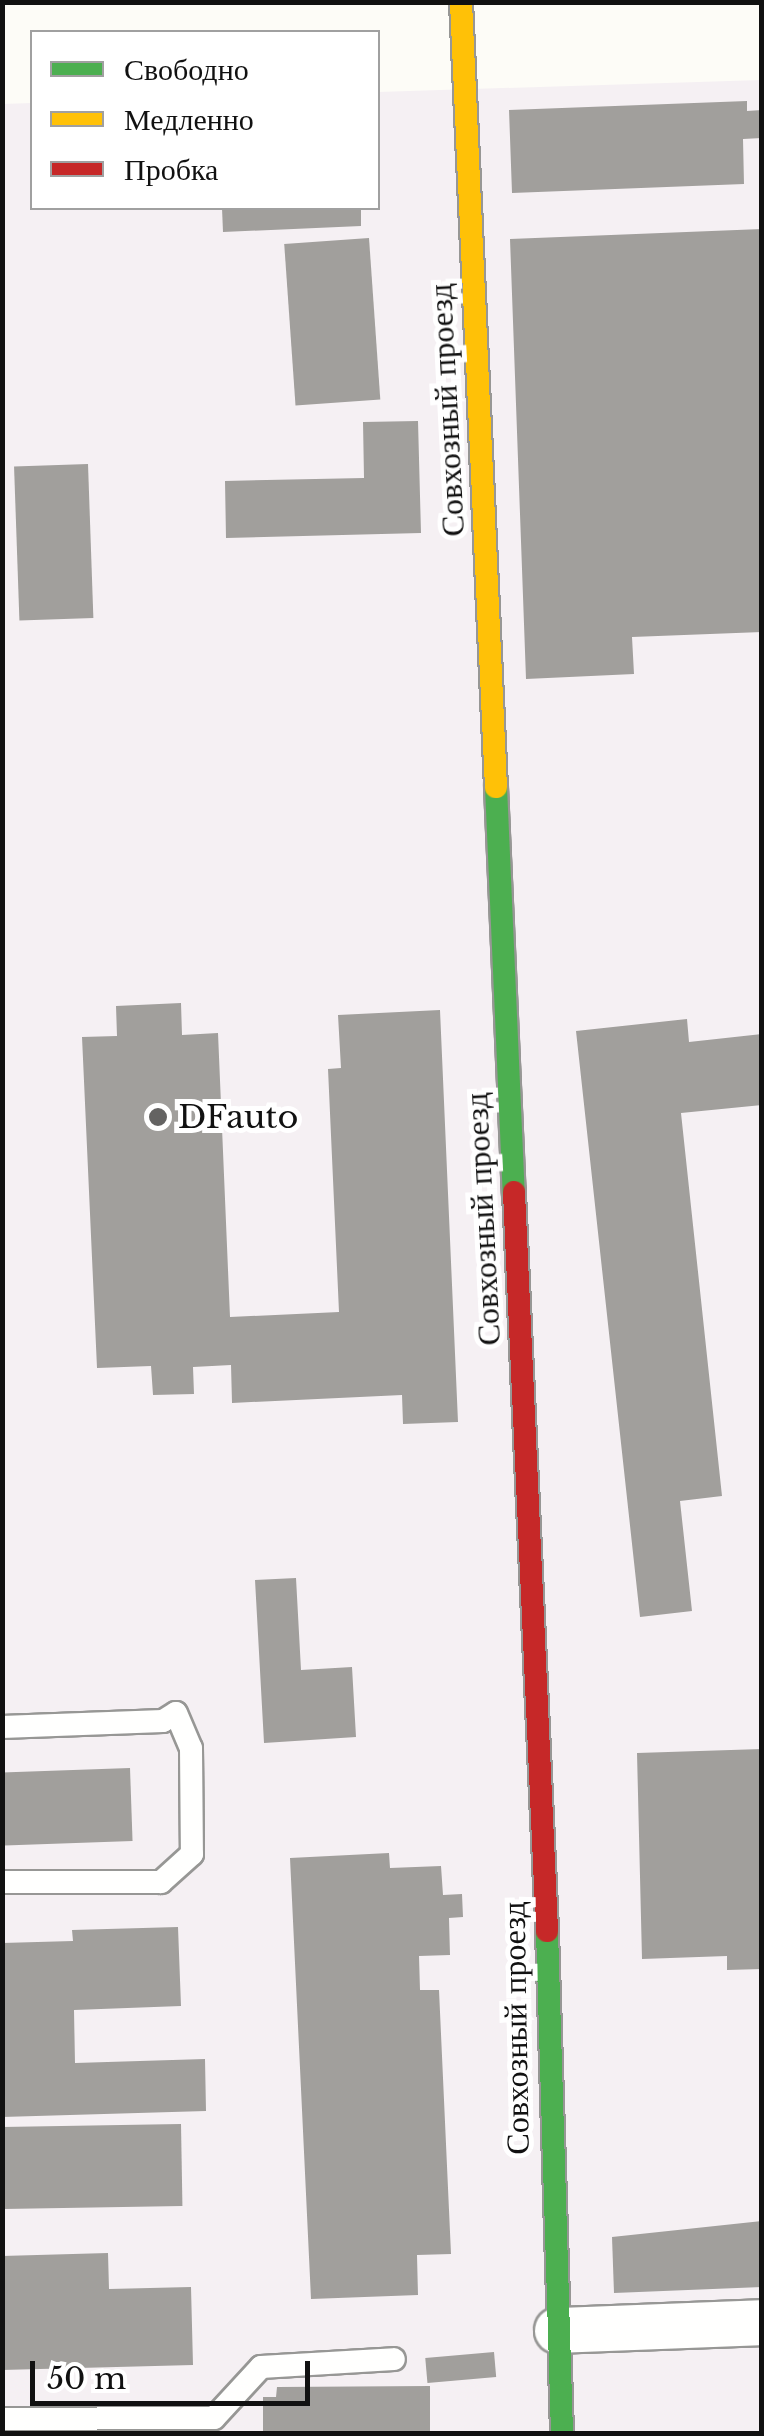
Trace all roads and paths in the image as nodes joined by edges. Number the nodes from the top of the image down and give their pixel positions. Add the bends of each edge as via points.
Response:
1 (461, 2) edge
2 (2, 1728) edge
3 (2, 1882) edge
4 (762, 2322) edge
5 (556, 2330) junction
6 (394, 2359) dead end
7 (2, 2418) edge
8 (562, 2434) edge

1 - 5 street, Совхозный проезд via 545,1884
2 - 3 lane via 162,1721 176,1713 191,1748 192,1854 162,1882
4 - 5 street
5 - 8 street, Совхозный проезд
6 - 7 lane via 262,2368 214,2418

